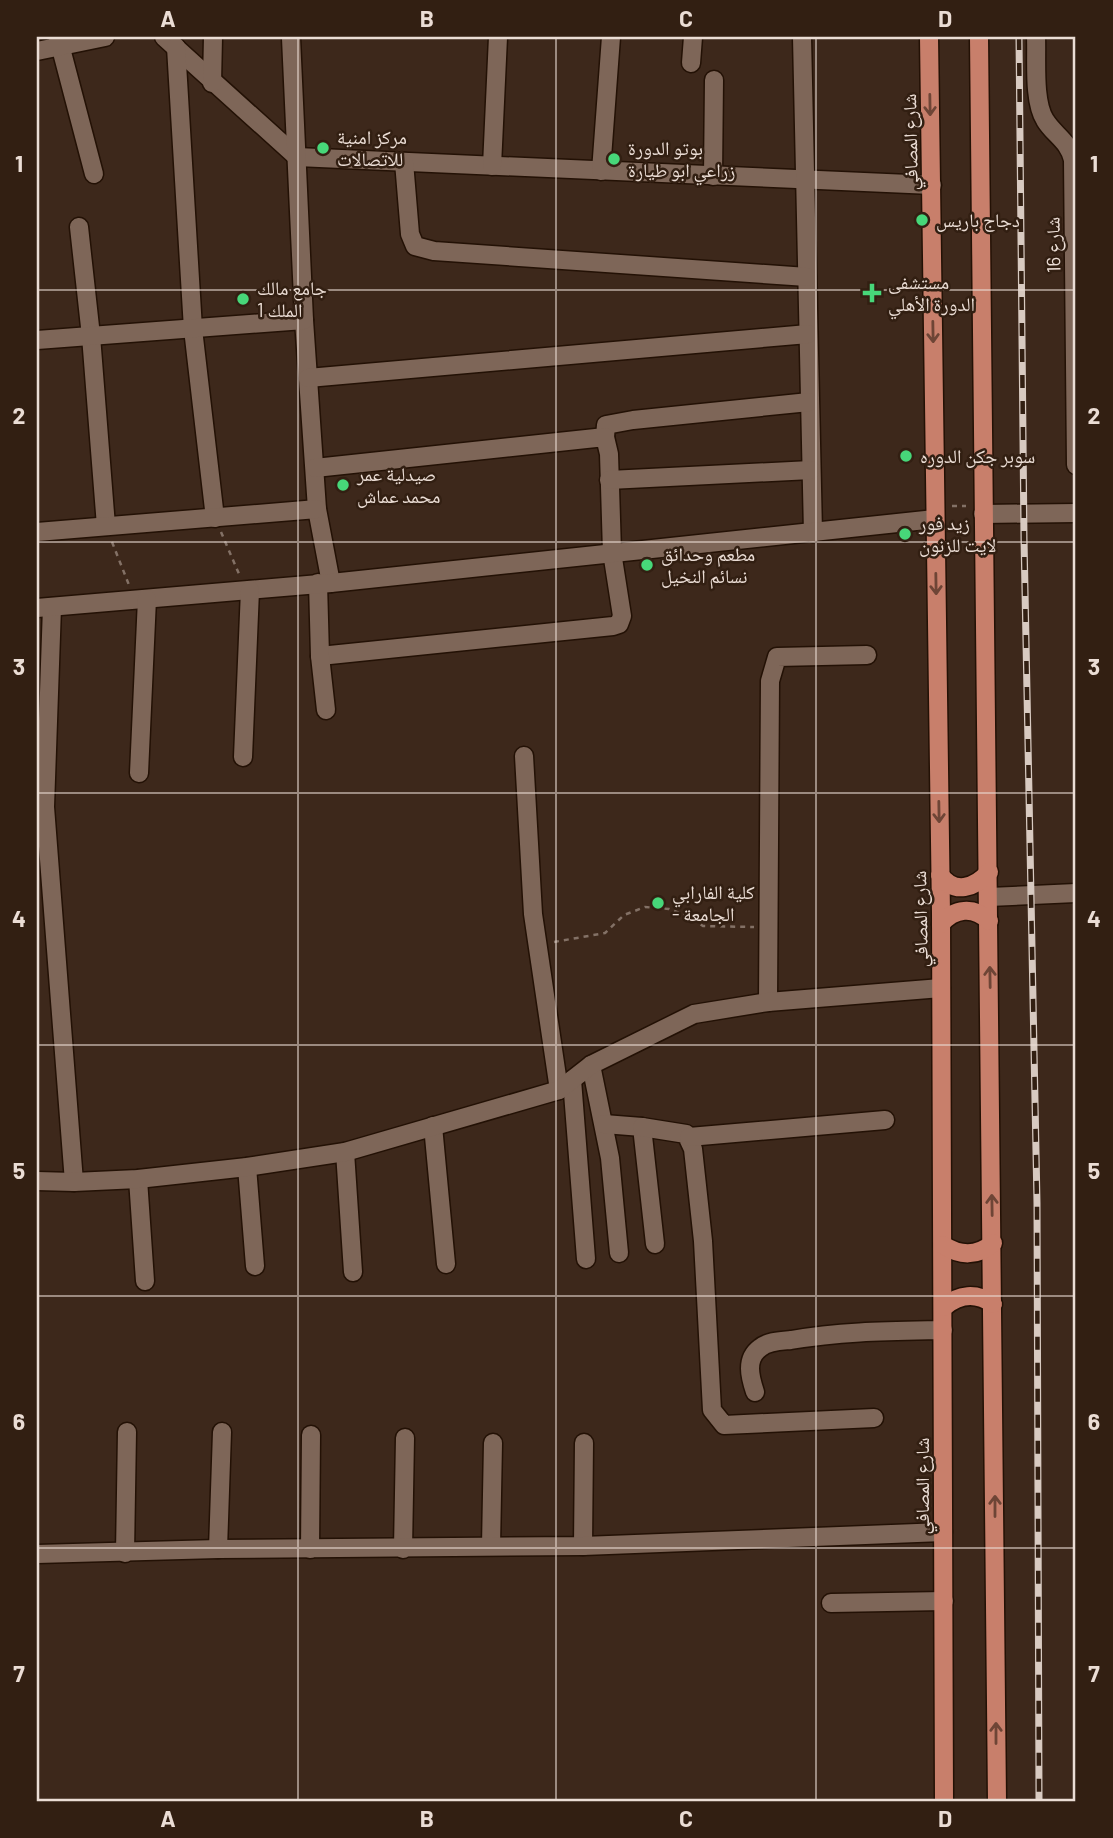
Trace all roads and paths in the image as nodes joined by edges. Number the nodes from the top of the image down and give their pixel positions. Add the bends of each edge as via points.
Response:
1 (104, 37) edge
2 (213, 37) edge
3 (498, 37) edge
4 (611, 37) edge
5 (693, 37) edge
6 (802, 37) edge
7 (929, 37) edge
8 (979, 37) edge
9 (1036, 37) edge
10 (291, 38) dead end
11 (59, 41) edge
12 (170, 42) edge
13 (37, 51) edge
14 (691, 63) dead end
15 (714, 80) dead end
16 (212, 83) junction
17 (1074, 150) edge
18 (297, 157) junction
19 (404, 162) junction
20 (492, 166) junction
21 (601, 171) junction
22 (94, 174) dead end
23 (713, 176) junction
24 (805, 180) junction
25 (932, 185) junction
26 (79, 227) dead end
27 (807, 277) junction
28 (304, 320) junction
29 (194, 329) junction
30 (808, 334) junction
31 (91, 336) junction
32 (37, 340) edge
33 (308, 378) junction
34 (809, 402) junction
35 (605, 437) junction
36 (1076, 465) edge
37 (315, 468) junction
38 (811, 470) junction
39 (609, 480) junction
40 (317, 509) junction
41 (983, 510) junction
42 (935, 512) junction
43 (1076, 513) edge
44 (215, 518) junction
45 (106, 526) junction
46 (37, 532) edge
47 (813, 533) junction
48 (612, 552) junction
49 (325, 583) junction
50 (248, 590) junction
51 (141, 599) junction
52 (44, 608) edge
53 (867, 654) dead end
54 (320, 656) junction
55 (326, 710) dead end
56 (524, 756) dead end
57 (243, 757) dead end
58 (139, 773) dead end
59 (41, 807) edge
60 (989, 872) junction
61 (940, 875) junction
62 (1076, 892) edge
63 (989, 897) junction
64 (989, 921) junction
65 (941, 924) junction
66 (767, 928) junction
67 (537, 945) junction
68 (942, 988) junction
69 (768, 1002) junction
70 (591, 1065) junction
71 (566, 1085) junction
72 (885, 1120) dead end
73 (604, 1124) junction
74 (433, 1126) junction
75 (642, 1128) junction
76 (689, 1138) junction
77 (345, 1152) junction
78 (247, 1167) junction
79 (138, 1179) junction
80 (37, 1181) edge
81 (74, 1182) junction
82 (993, 1243) junction
83 (655, 1244) dead end
84 (943, 1245) junction
85 (620, 1252) dead end
86 (586, 1259) dead end
87 (446, 1265) dead end
88 (255, 1266) dead end
89 (353, 1272) dead end
90 (145, 1281) dead end
91 (993, 1304) junction
92 (944, 1307) junction
93 (943, 1330) junction
94 (755, 1392) dead end
95 (874, 1418) dead end
96 (127, 1432) dead end
97 (222, 1432) dead end
98 (311, 1435) dead end
99 (405, 1438) dead end
100 (494, 1443) dead end
101 (584, 1443) dead end
102 (943, 1532) junction
103 (491, 1546) junction
104 (583, 1546) junction
105 (218, 1549) junction
106 (310, 1549) junction
107 (403, 1549) junction
108 (125, 1553) junction
109 (37, 1554) edge
110 (944, 1601) junction
111 (831, 1603) dead end
112 (944, 1801) edge
113 (997, 1801) edge

1 - 11 street
2 - 16 street
3 - 20 street
4 - 21 street
5 - 14 street
6 - 24 street
7 -> 25 main road, شارع المصافي
8 - 41 main road
9 - 17 street, شارع 16 via 1039,107 1050,128
10 - 18 street
11 - 13 street
11 - 22 street
12 - 16 street
12 - 29 street
15 - 23 street
16 - 18 street
17 - 36 street, شارع 16
18 - 19 street
18 - 28 street
19 - 20 street
19 - 27 street via 415,246
20 - 21 street
21 - 23 street
23 - 24 street
24 - 25 street
24 - 27 street
25 -> 42 main road, شارع المصافي
26 - 31 street
27 - 30 street
28 - 29 street
28 - 33 street
29 - 31 street
29 - 44 street
30 - 33 street
30 - 34 street
31 - 32 street
31 - 45 street
33 - 37 street
34 - 35 street via 633,420 606,425
34 - 38 street
35 - 37 street
35 - 39 street
37 - 40 street
38 - 39 street
38 - 47 street
39 - 48 street
40 - 44 street
40 - 49 street
41 - 42 path
41 - 43 street
41 - 60 main road
42 - 47 street
42 -> 61 main road, شارع المصافي
44 - 45 street
44 - 50 path
45 - 46 street
45 - 51 path
47 - 48 street
48 - 49 street
48 - 54 street via 622,616 619,624
49 - 50 street
49 - 54 street
50 - 51 street
50 - 57 street
51 - 52 street
51 - 58 street
52 - 59 street
53 - 66 street via 777,657 770,681
54 - 55 street
56 - 67 street
59 - 81 street
60 - 61 main road via 968,887 949,884
60 - 63 main road
61 - 65 main road, شارع المصافي
62 - 63 street
63 - 64 main road
64 - 65 main road via 981,913 962,911
82 -> 64 main road
65 - 68 main road, شارع المصافي
66 - 67 path via 703,926 669,909 645,907 624,915 605,933
66 - 69 street
67 - 71 street
68 - 69 street
68 - 84 main road, شارع المصافي
69 - 70 street via 694,1014
70 - 71 street
70 - 73 street
71 - 74 street
71 - 86 street
72 - 76 street
73 - 75 street
73 - 85 street
74 - 77 street
74 - 87 street
75 - 76 street
75 - 83 street
76 - 95 street via 704,1241 712,1410 724,1425
77 - 78 street
77 - 89 street
78 - 79 street
78 - 88 street
79 - 81 street
79 - 90 street
80 - 81 street
82 - 84 main road via 971,1254
82 - 91 main road
84 - 92 main road, شارع المصافي
91 - 92 main road via 971,1295
113 -> 91 main road
92 - 93 main road, شارع المصافي
93 - 94 street via 817,1335 769,1343 752,1357 749,1368
93 - 102 main road, شارع المصافي
96 - 108 street
97 - 105 street
98 - 106 street
99 - 107 street
100 - 103 street
101 - 104 street
102 - 104 street
102 - 110 main road, شارع المصافي
103 - 104 street
103 - 107 street
105 - 106 street
105 - 108 street
106 - 107 street
108 - 109 street
110 - 111 street
110 - 112 main road, شارع المصافي

